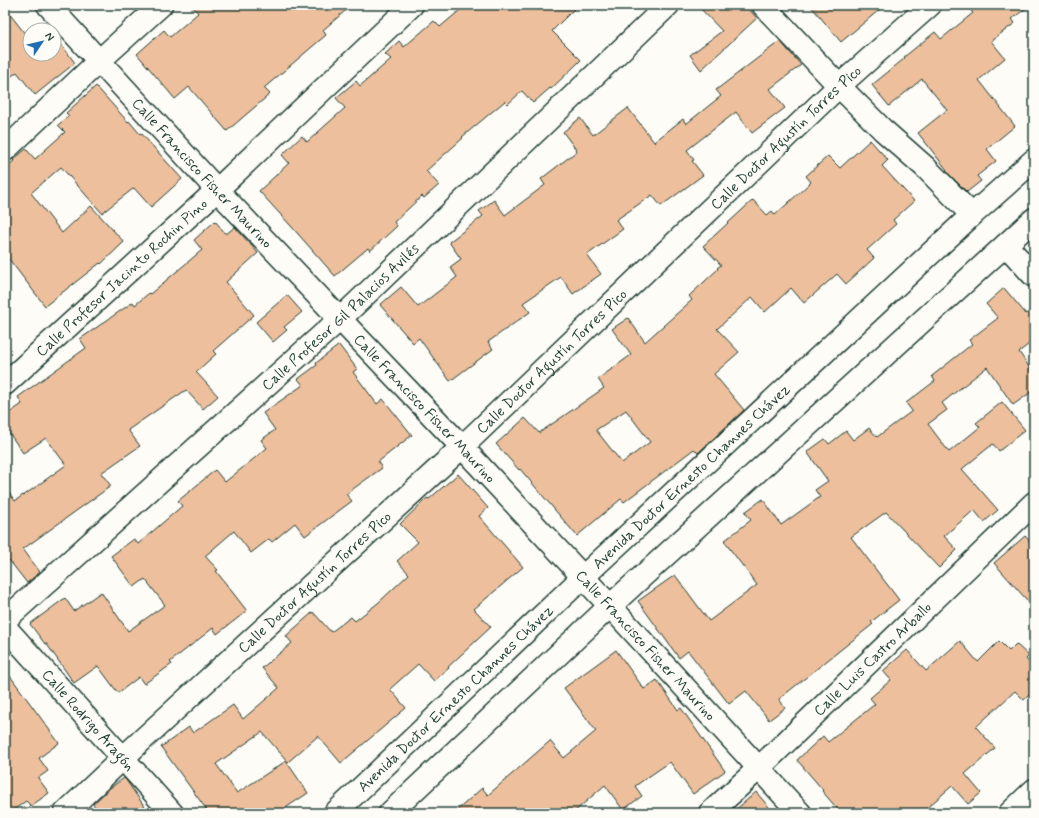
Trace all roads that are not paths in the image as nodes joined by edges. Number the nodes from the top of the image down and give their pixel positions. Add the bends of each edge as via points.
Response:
1 (48, 5) edge
2 (161, 5) edge
3 (412, 5) edge
4 (668, 5) edge
5 (763, 5) edge
6 (930, 5) edge
7 (99, 61) junction
8 (839, 86) junction
9 (5, 150) edge
10 (1034, 160) edge
11 (217, 190) junction
12 (972, 215) junction
13 (1034, 219) edge
14 (1006, 245) junction
15 (1034, 276) edge
16 (340, 319) junction
17 (5, 384) edge
18 (462, 447) junction
19 (1034, 503) edge
20 (583, 577) junction
21 (610, 606) junction
22 (5, 620) edge
23 (5, 627) edge
24 (123, 758) junction
25 (758, 768) junction
26 (1034, 790) edge
27 (65, 813) edge
28 (172, 813) edge
29 (335, 813) edge
30 (390, 813) edge
31 (710, 813) edge
32 (800, 813) edge
33 (1010, 813) edge

1 - 7 street, Calle Francisco Fisher Maurino
2 - 7 street
3 - 11 street, Calle Profesor Jacinto Rochin Pino
4 - 16 street, Calle Profesor Gil Palacios Avilés
5 - 8 street
6 - 8 street, Calle Doctor Agustín Torres Pico
7 - 9 street
7 - 11 street, Calle Francisco Fisher Maurino
8 - 12 street
8 - 18 street, Calle Doctor Agustín Torres Pico
10 - 12 street, Avenida Doctor Ernesto Channes Chávez
11 - 16 street, Calle Francisco Fisher Maurino
11 - 17 street, Calle Profesor Jacinto Rochin Pino
12 - 20 street, Avenida Doctor Ernesto Channes Chávez
13 - 14 street
14 - 15 street
14 - 21 street
16 - 18 street, Calle Francisco Fisher Maurino
16 - 22 street, Calle Profesor Gil Palacios Avilés
18 - 20 street, Calle Francisco Fisher Maurino
18 - 24 street, Calle Doctor Agustín Torres Pico
19 - 25 street, Calle Luis Castro Arballo
20 - 21 street, Calle Francisco Fisher Maurino
20 - 29 street, Avenida Doctor Ernesto Channes Chávez
21 - 25 street, Calle Francisco Fisher Maurino
21 - 30 street
23 - 24 street, Calle Rodrigo Aragón
24 - 27 street, Calle Doctor Agustín Torres Pico
24 - 28 street, Calle Rodrigo Aragón
25 - 31 street, Calle Luis Castro Arballo
25 - 32 street, Calle Francisco Fisher Maurino
26 - 33 street

